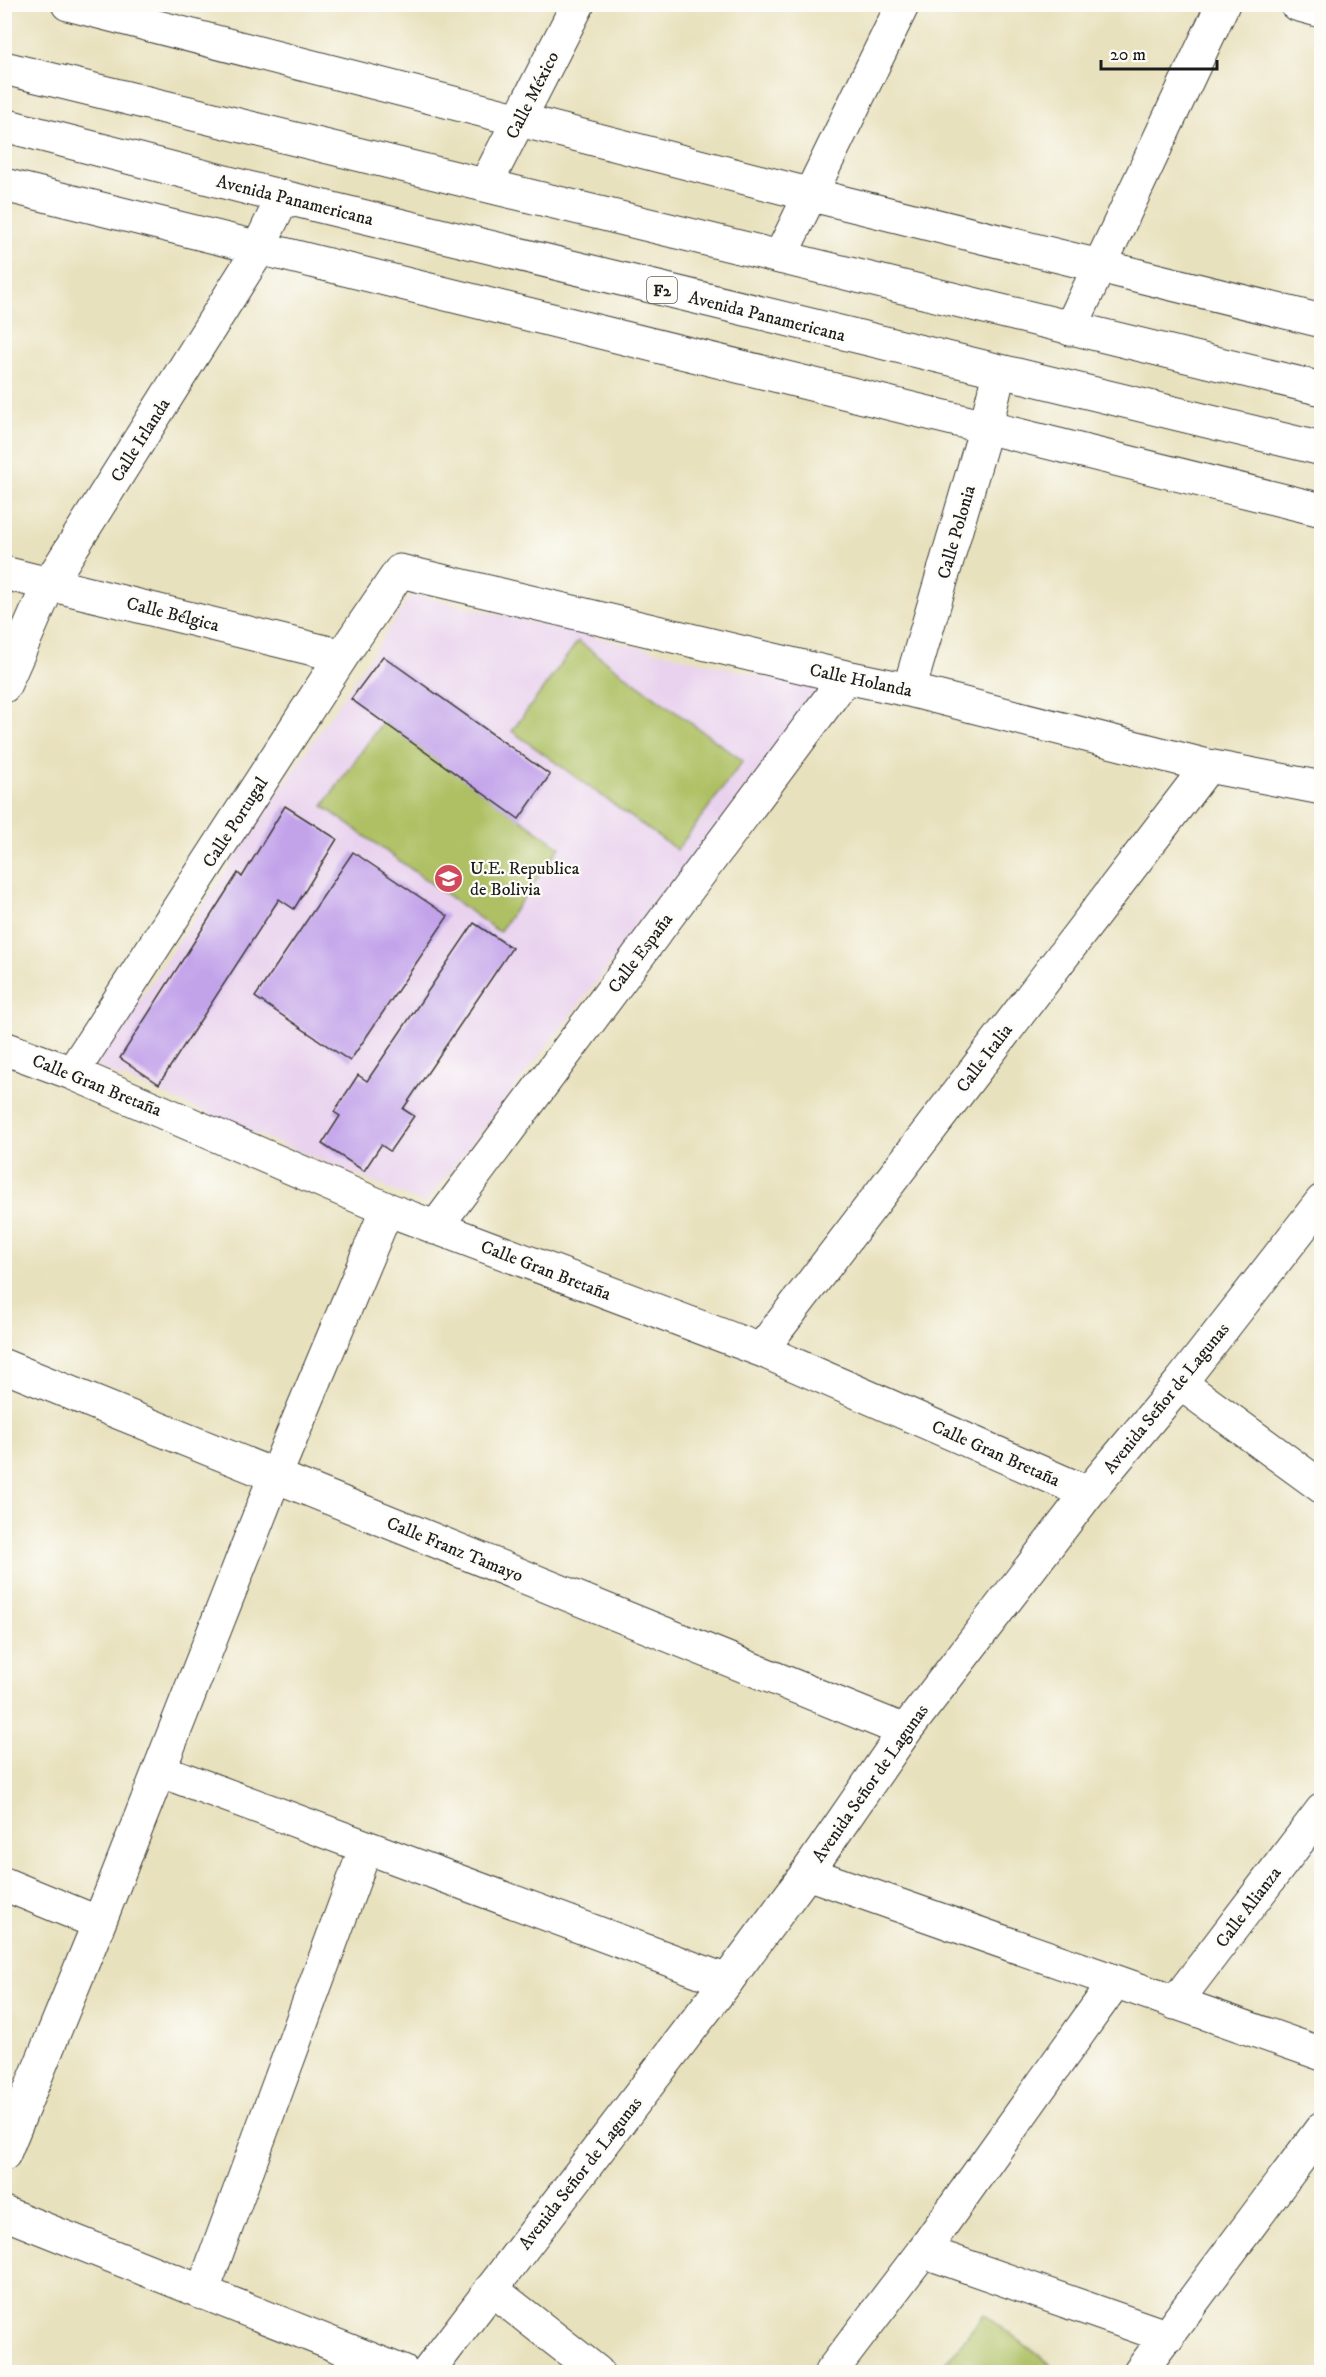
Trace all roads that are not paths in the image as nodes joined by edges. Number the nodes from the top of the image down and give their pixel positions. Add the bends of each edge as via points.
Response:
1 (68, 4) edge
2 (578, 4) edge
3 (903, 4) edge
4 (1223, 4) edge
5 (1296, 4) edge
6 (1322, 11) edge
7 (4, 68) edge
8 (520, 120) junction
9 (4, 125) edge
10 (486, 184) junction
11 (4, 185) edge
12 (812, 195) junction
13 (283, 197) junction
14 (258, 248) junction
15 (780, 256) junction
16 (1100, 267) junction
17 (1322, 321) edge
18 (1070, 329) junction
19 (999, 373) junction
20 (1322, 389) edge
21 (986, 427) junction
22 (1322, 449) edge
23 (1322, 510) edge
24 (400, 571) joint
25 (4, 573) edge
26 (50, 584) junction
27 (342, 656) junction
28 (846, 677) junction
29 (4, 686) edge
30 (909, 690) junction
31 (1208, 765) junction
32 (1322, 788) edge
33 (4, 1048) edge
34 (72, 1073) junction
35 (1322, 1201) edge
36 (387, 1209) junction
37 (435, 1228) junction
38 (760, 1350) junction
39 (4, 1366) edge
40 (1180, 1383) junction
41 (275, 1476) junction
42 (1322, 1487) edge
43 (1088, 1493) junction
44 (905, 1731) junction
45 (159, 1770) junction
46 (1322, 1810) edge
47 (366, 1847) junction
48 (807, 1874) junction
49 (4, 1884) edge
50 (99, 1923) junction
51 (727, 1981) junction
52 (1115, 1982) junction
53 (1175, 2003) junction
54 (1322, 2055) edge
55 (1322, 2128) edge
56 (4, 2154) edge
57 (4, 2213) edge
58 (923, 2251) junction
59 (491, 2289) junction
60 (202, 2293) junction
61 (1168, 2337) junction
62 (404, 2373) edge
63 (428, 2373) edge
64 (597, 2373) edge
65 (831, 2373) edge
66 (1140, 2373) edge

1 - 8 main road
2 - 8 main road, Calle México
3 - 12 main road
4 - 16 main road
5 - 6 main road
7 - 10 main road
8 - 10 main road, Calle México
8 - 12 main road
9 - 13 main road, Avenida Panamericana / F2
10 - 15 main road
11 - 14 main road
12 - 15 main road
12 - 16 main road
13 - 14 main road, Calle Irlanda
13 - 19 main road, Avenida Panamericana / F2
14 - 21 main road
14 - 26 main road, Calle Irlanda
15 - 18 main road
16 - 17 main road
16 - 18 main road
18 - 20 main road
19 - 21 main road, Calle Polonia
19 - 22 main road, Avenida Panamericana / F2
21 - 23 main road
21 - 30 main road, Calle Polonia
24 - 27 main road, Calle Portugal
24 - 28 main road, Calle Holanda
25 - 26 main road, Calle Bélgica
26 - 27 main road, Calle Bélgica
26 - 29 main road, Calle Irlanda
27 - 34 main road, Calle Portugal
28 - 30 main road, Calle Holanda
28 - 37 main road, Calle España
30 - 31 main road, Calle Holanda
31 - 32 main road, Calle Holanda
31 - 38 main road, Calle Italia
33 - 34 main road, Calle Gran Bretaña
34 - 36 main road, Calle Gran Bretaña
35 - 40 main road, Avenida Señor de Lagunas
36 - 37 main road, Calle Gran Bretaña
36 - 41 main road
37 - 38 main road, Calle Gran Bretaña
38 - 43 main road, Calle Gran Bretaña
39 - 41 main road, Calle Franz Tamayo
40 - 42 main road
40 - 43 main road, Avenida Señor de Lagunas
41 - 44 main road, Calle Franz Tamayo
41 - 45 main road
43 - 44 main road, Avenida Señor de Lagunas
44 - 48 main road, Avenida Señor de Lagunas
45 - 47 main road
45 - 50 main road
46 - 53 main road, Calle Alianza
47 - 51 main road
47 - 60 main road
48 - 51 main road, Avenida Señor de Lagunas
48 - 52 main road
49 - 50 main road
50 - 56 main road
51 - 59 main road, Avenida Señor de Lagunas
52 - 53 main road
52 - 58 main road
53 - 54 main road
55 - 61 main road
57 - 60 main road
58 - 61 main road
58 - 65 main road
59 - 63 main road, Avenida Señor de Lagunas
59 - 64 main road
60 - 62 main road
61 - 66 main road

